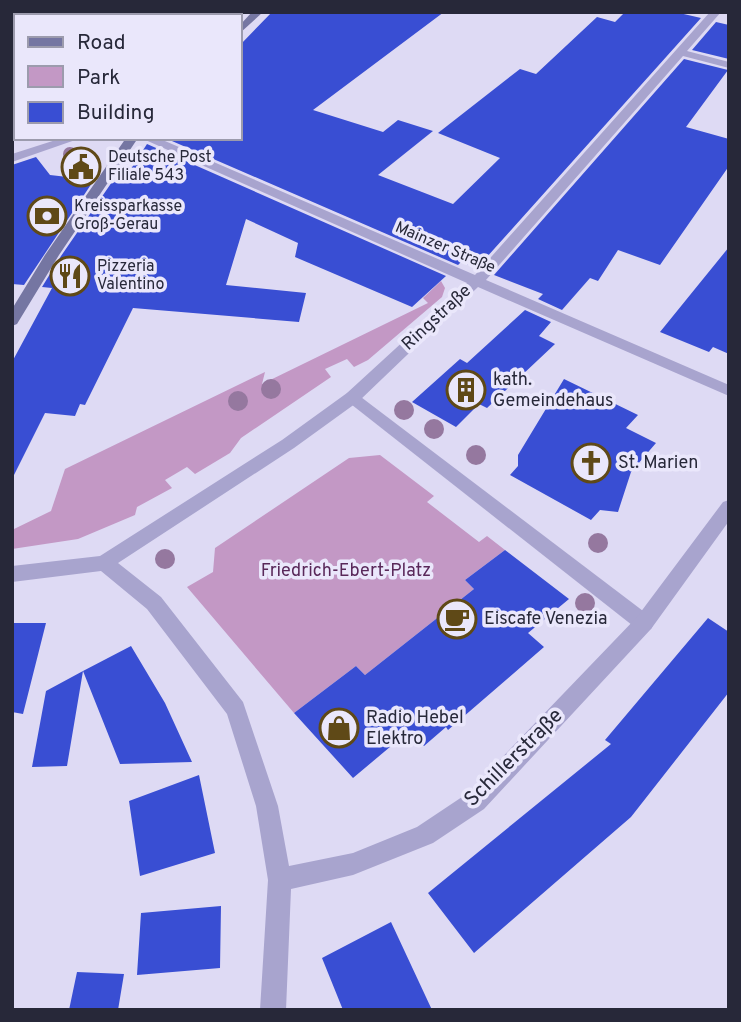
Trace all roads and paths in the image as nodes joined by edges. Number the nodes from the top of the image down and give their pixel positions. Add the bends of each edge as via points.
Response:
1 (258, 12) edge
2 (716, 12) edge
3 (242, 28) edge
4 (680, 52) junction
5 (729, 65) edge
6 (69, 140) edge
7 (131, 140) edge
8 (152, 140) edge
9 (12, 158) edge
10 (477, 281) junction
11 (12, 321) edge
12 (729, 391) edge
13 (353, 397) junction
14 (729, 508) edge
15 (104, 563) junction
16 (12, 574) edge
17 (644, 623) junction
18 (280, 880) junction
19 (273, 1010) edge

1 - 3 main road
2 - 4 street, Ringstraße
4 - 5 street
4 - 10 street, Ringstraße
6 - 9 street
7 - 11 main road via 51,254
8 - 10 street, Mainzer Straße
10 - 12 street, Mainzer Straße
10 - 13 street, Ringstraße
13 - 15 street, Ringstraße
13 - 17 street
14 - 17 street, Schillerstraße
15 - 16 street
15 - 18 street via 154,603 236,709 267,806
17 - 18 street, Schillerstraße via 476,802 413,840 353,864
18 - 19 street

